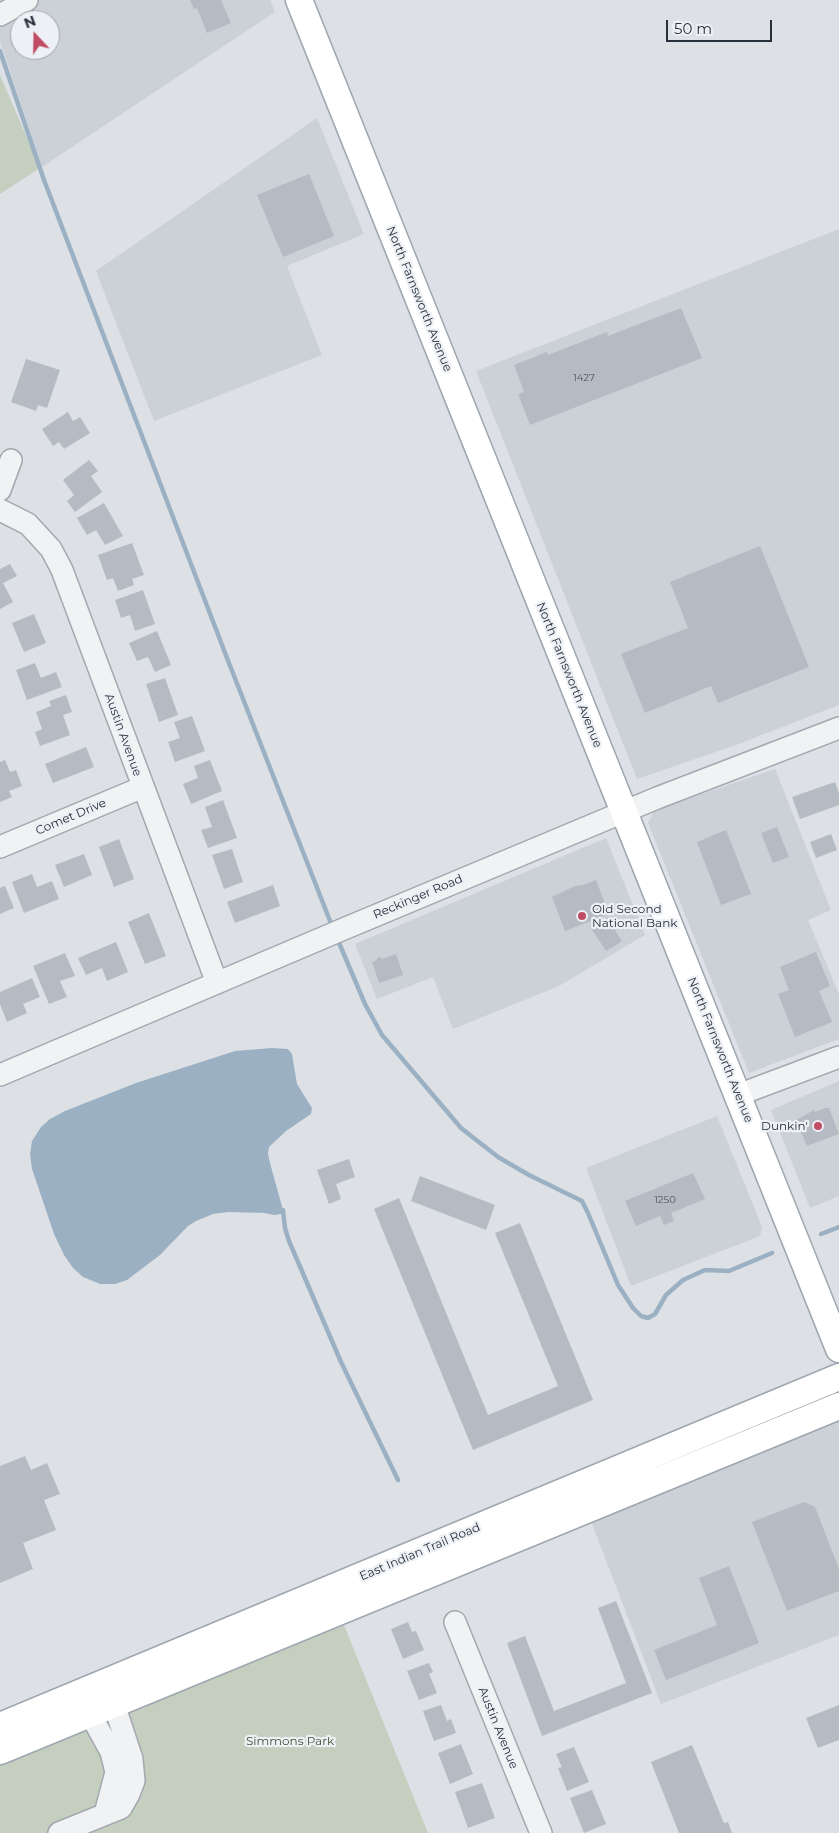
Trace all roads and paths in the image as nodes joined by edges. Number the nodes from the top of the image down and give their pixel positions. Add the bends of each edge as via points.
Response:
1 (27, 0) edge
2 (299, 0) edge
3 (0, 15) edge
4 (11, 460) dead end
5 (0, 490) edge
6 (0, 510) edge
7 (839, 728) edge
8 (142, 787) junction
9 (623, 812) junction
10 (0, 848) edge
11 (217, 983) junction
12 (839, 1057) edge
13 (0, 1075) edge
14 (738, 1095) junction
15 (839, 1349) edge
16 (839, 1377) edge
17 (839, 1406) edge
18 (455, 1622) dead end
19 (111, 1693) junction
20 (84, 1704) junction
21 (0, 1726) edge
22 (0, 1751) edge
23 (105, 1814) junction
24 (59, 1833) edge
25 (541, 1833) edge

1 - 3 street
2 - 9 main road, North Farnsworth Avenue
4 - 5 street
6 - 8 street, Austin Avenue via 28,524 51,549 62,570
7 - 9 street, Reckinger Road
8 - 10 street, Comet Drive
8 - 11 street, Austin Avenue
9 - 11 street, Reckinger Road
9 - 14 main road, North Farnsworth Avenue
11 - 13 street, Reckinger Road
12 - 14 street
14 - 15 main road, North Farnsworth Avenue
16 - 19 main road, East Indian Trail Road
17 - 19 main road, East Indian Trail Road
18 - 25 street, Austin Avenue
19 - 20 main road, East Indian Trail Road
19 - 23 street via 132,1759 134,1781 121,1808
20 - 21 main road, East Indian Trail Road
20 - 22 main road, East Indian Trail Road
20 - 23 street via 111,1752 116,1772
23 - 24 street

